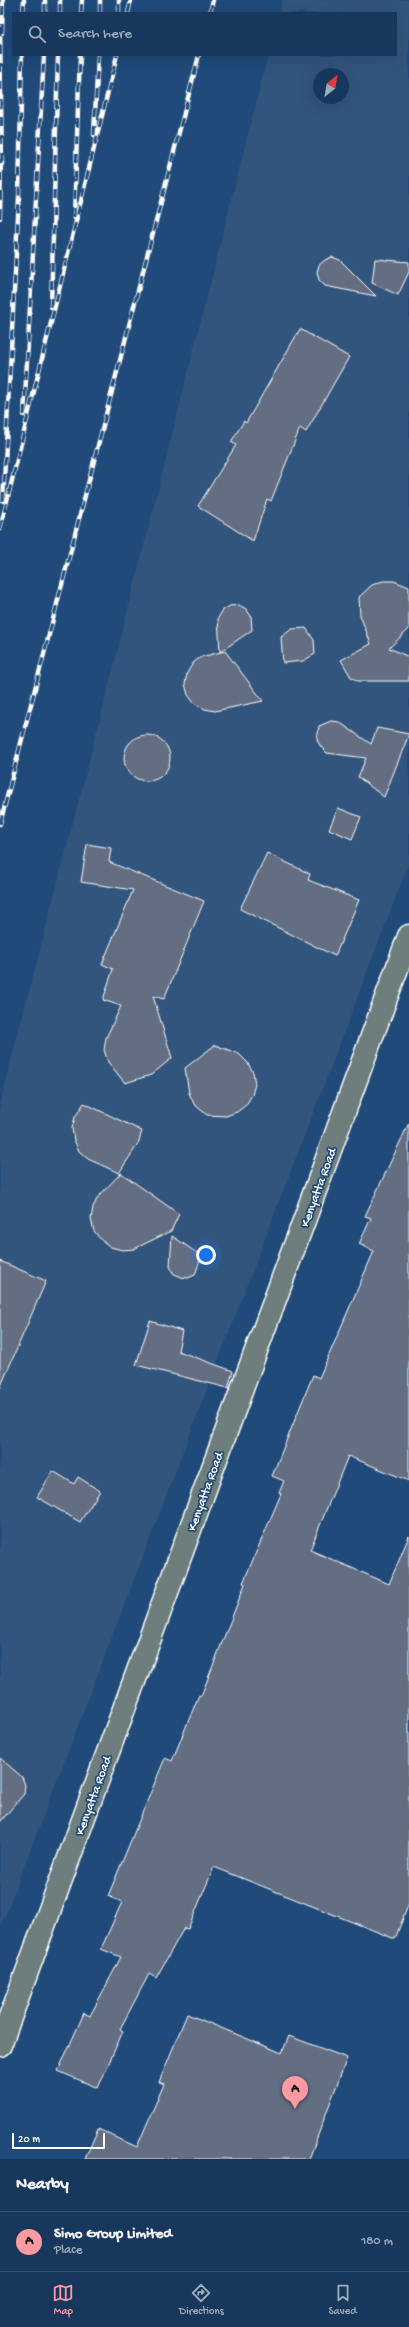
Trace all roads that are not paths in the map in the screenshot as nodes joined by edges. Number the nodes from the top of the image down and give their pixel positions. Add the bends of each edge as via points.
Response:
1 (409, 936) edge
2 (0, 2045) edge

1 - 2 highway, Kenyatta Road

